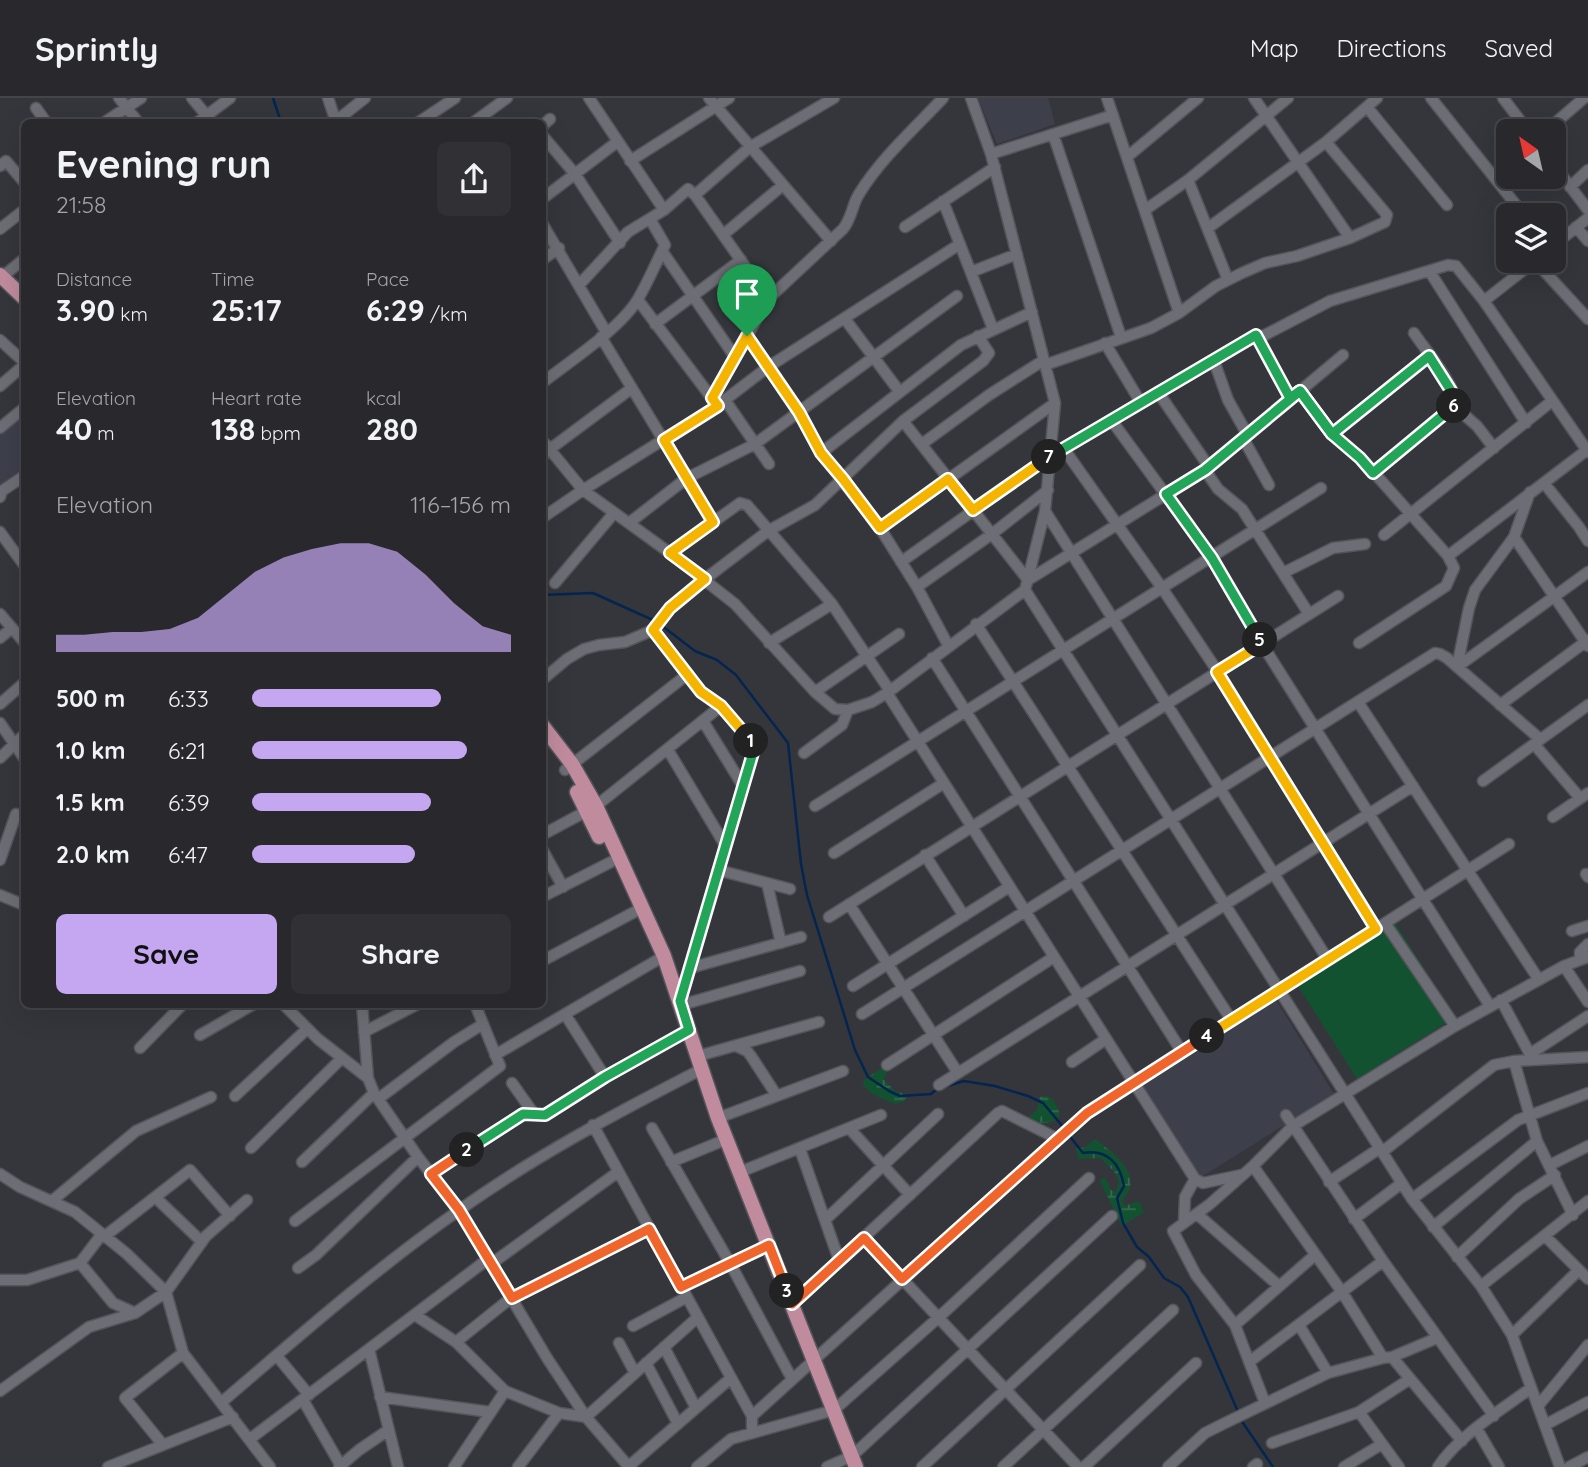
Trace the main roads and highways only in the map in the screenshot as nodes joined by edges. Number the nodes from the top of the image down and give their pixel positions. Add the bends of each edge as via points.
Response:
1 (2, 273) edge
2 (21, 287) edge
3 (21, 295) edge
4 (546, 731) edge
5 (546, 742) edge
6 (568, 767) junction
7 (591, 808) junction
8 (638, 910) junction
9 (854, 1462) edge

1 - 2 main road
1 - 3 main road
4 - 6 main road
5 - 6 main road
6 - 7 main road
7 - 8 main road
7 - 8 main road via 611,862
8 - 9 main road via 680,1003 718,1118

